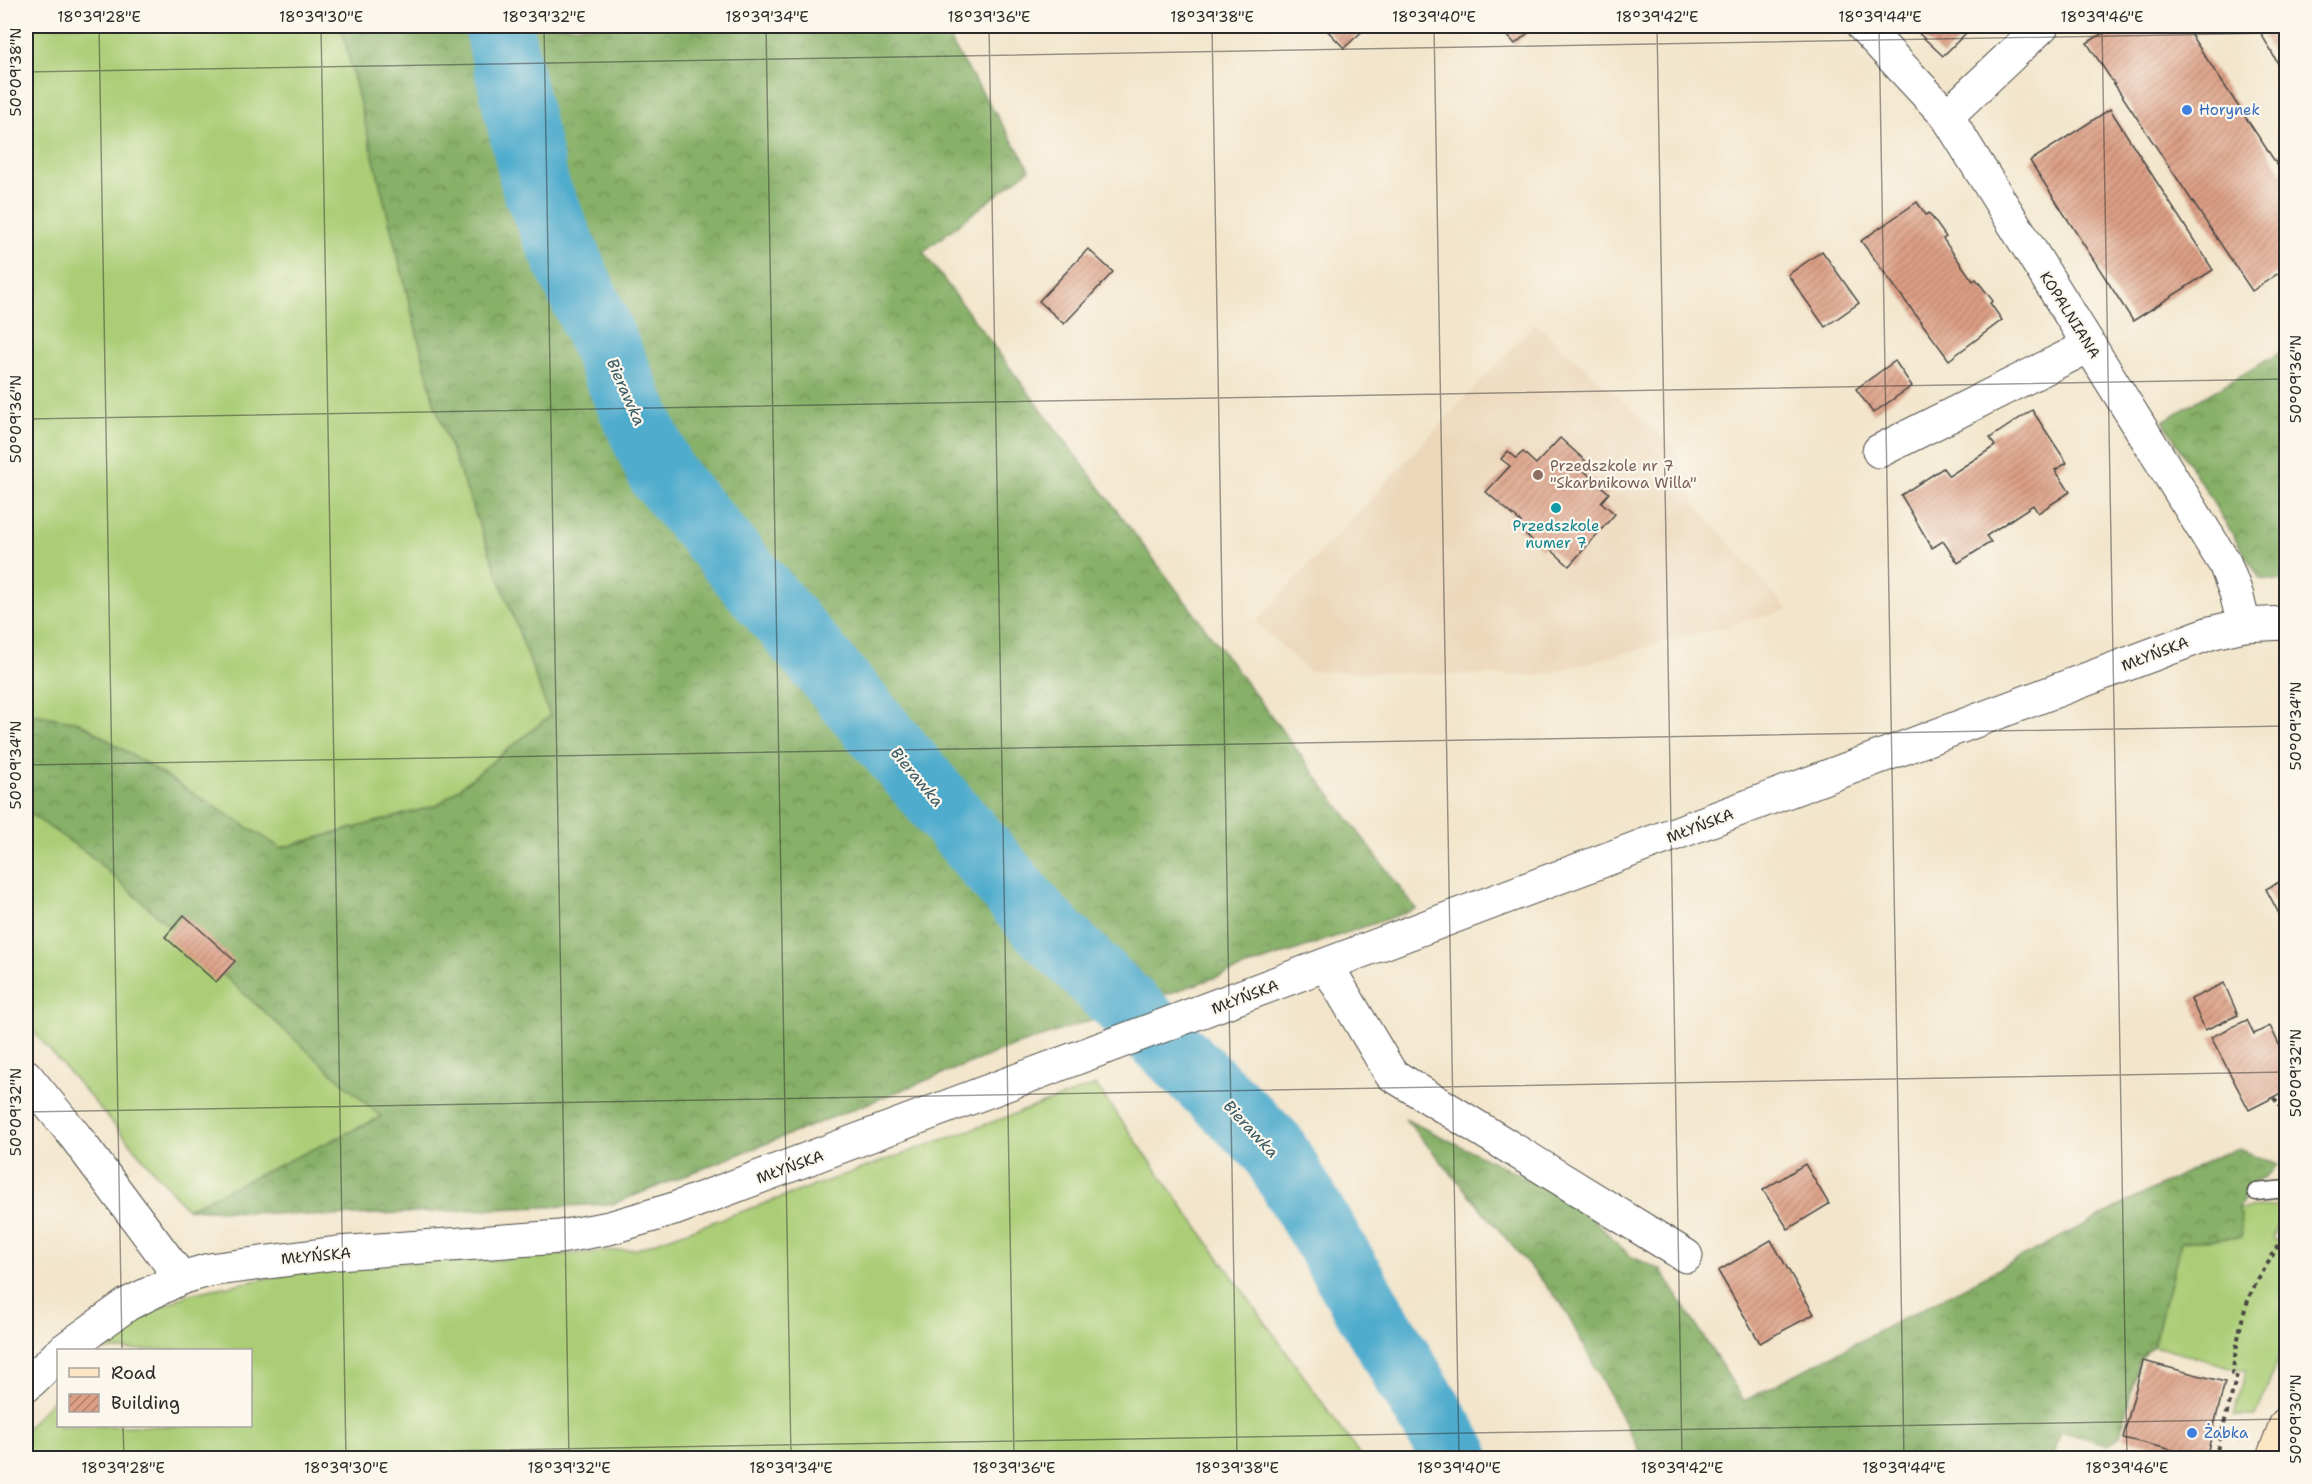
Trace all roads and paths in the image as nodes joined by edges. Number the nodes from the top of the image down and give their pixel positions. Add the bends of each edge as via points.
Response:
1 (1863, 26) edge
2 (2042, 26) edge
3 (1947, 116) junction
4 (2089, 346) junction
5 (1879, 451) dead end
6 (2286, 623) edge
7 (2244, 625) junction
8 (1327, 966) junction
9 (26, 1076) edge
10 (2274, 1098) dead end
11 (2286, 1115) edge
12 (2286, 1189) edge
13 (2256, 1192) dead end
14 (2286, 1223) edge
15 (1686, 1256) dead end
16 (181, 1278) junction
17 (65, 1349) edge
18 (57, 1357) edge
19 (26, 1386) edge
20 (2286, 1424) edge
21 (2222, 1432) junction
22 (2262, 1450) edge
23 (2178, 1451) dead end
24 (2176, 1458) edge
25 (2215, 1458) edge

1 - 3 street, KOPALNIANA
2 - 3 street
3 - 4 street, KOPALNIANA
4 - 5 street
4 - 7 street, KOPALNIANA via 2225,564
6 - 7 street, MŁYŃSKA
7 - 8 street, MŁYŃSKA via 2210,633
8 - 15 street via 1391,1074
8 - 16 street, MŁYŃSKA via 674,1209 609,1228 526,1241 282,1258
9 - 16 street
10 - 11 path
12 - 13 lane
14 - 21 path via 2242,1323 2232,1374 2237,1375
16 - 17 street, MŁYŃSKA via 128,1304
18 - 19 street
20 - 22 main road
21 - 22 path
21 - 25 path
23 - 24 path

